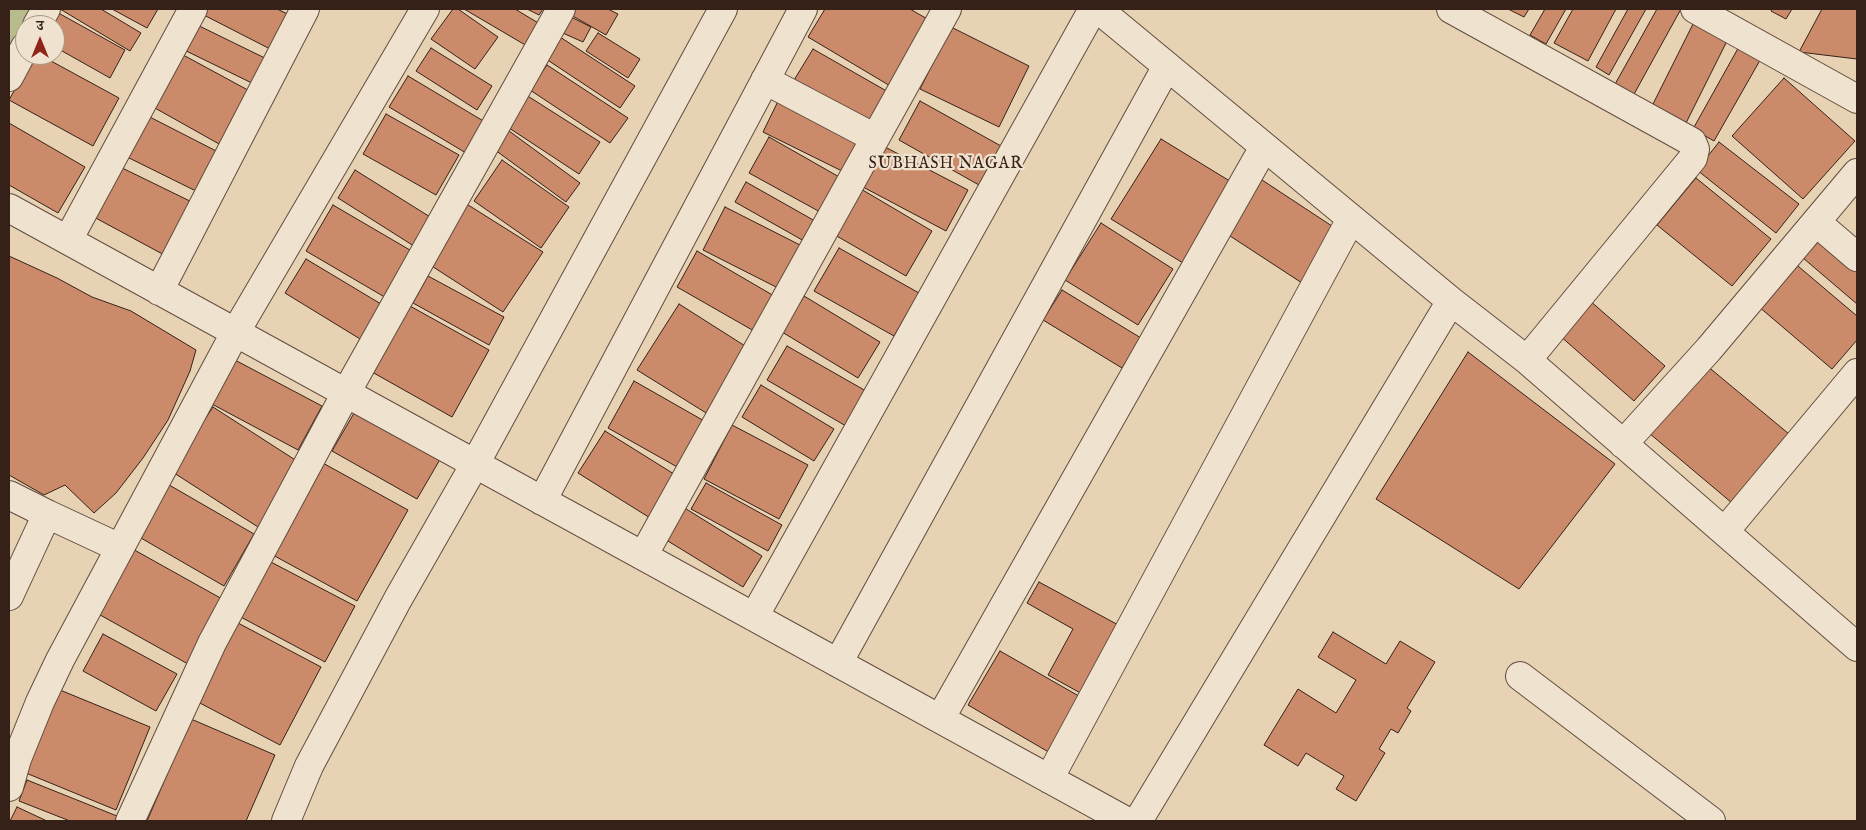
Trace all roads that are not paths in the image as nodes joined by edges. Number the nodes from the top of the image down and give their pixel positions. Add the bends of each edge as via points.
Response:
1 (192, 9) edge
2 (305, 9) edge
3 (425, 9) edge
4 (561, 9) edge
5 (723, 9) edge
6 (802, 9) edge
7 (947, 9) edge
8 (1093, 9) edge
9 (1098, 9) edge
10 (1451, 9) edge
11 (1695, 9) edge
12 (1490, 18) edge
13 (15, 65) edge
14 (1166, 66) junction
15 (9, 77) edge
16 (765, 80) junction
17 (1857, 100) edge
18 (875, 138) junction
19 (1264, 147) junction
20 (1857, 173) edge
21 (9, 208) edge
22 (1351, 219) junction
23 (1816, 222) junction
24 (68, 240) junction
25 (1857, 257) edge
26 (159, 291) junction
27 (1451, 301) junction
28 (235, 333) junction
29 (1527, 360) junction
30 (1857, 372) edge
31 (346, 393) junction
32 (1624, 444) junction
33 (474, 464) junction
34 (9, 495) edge
35 (542, 501) junction
36 (47, 514) junction
37 (1725, 531) junction
38 (120, 548) junction
39 (643, 556) junction
40 (9, 596) edge
41 (754, 617) junction
42 (1857, 647) edge
43 (838, 664) junction
44 (1520, 676) dead end
45 (940, 719) junction
46 (1049, 778) junction
47 (9, 787) edge
48 (130, 821) edge
49 (286, 821) edge
50 (1126, 821) edge
51 (1138, 821) edge
52 (1711, 821) edge

1 - 24 street
2 - 26 street
3 - 28 street
4 - 31 street
5 - 33 street
6 - 16 street
7 - 18 street
8 - 41 street
9 - 14 street
10 - 12 street
11 - 17 street
12 - 29 street via 1692,142 1695,149 1693,158
13 - 15 street
14 - 19 street
14 - 43 street
16 - 18 street
16 - 35 street
18 - 39 street
19 - 22 street
19 - 45 street
20 - 23 street
21 - 24 street
22 - 27 street
22 - 46 street
23 - 25 street
23 - 32 street
24 - 26 street
26 - 28 street
27 - 29 street
27 - 51 street
28 - 31 street
28 - 38 street
29 - 32 street
30 - 37 street
31 - 33 street
31 - 48 street via 212,643
32 - 37 street
33 - 35 street
33 - 49 street via 309,766
34 - 36 street
35 - 39 street
36 - 38 street
36 - 40 street
37 - 42 street
38 - 47 street via 40,702
39 - 41 street
41 - 43 street
43 - 45 street
44 - 52 street
45 - 46 street
46 - 50 street

